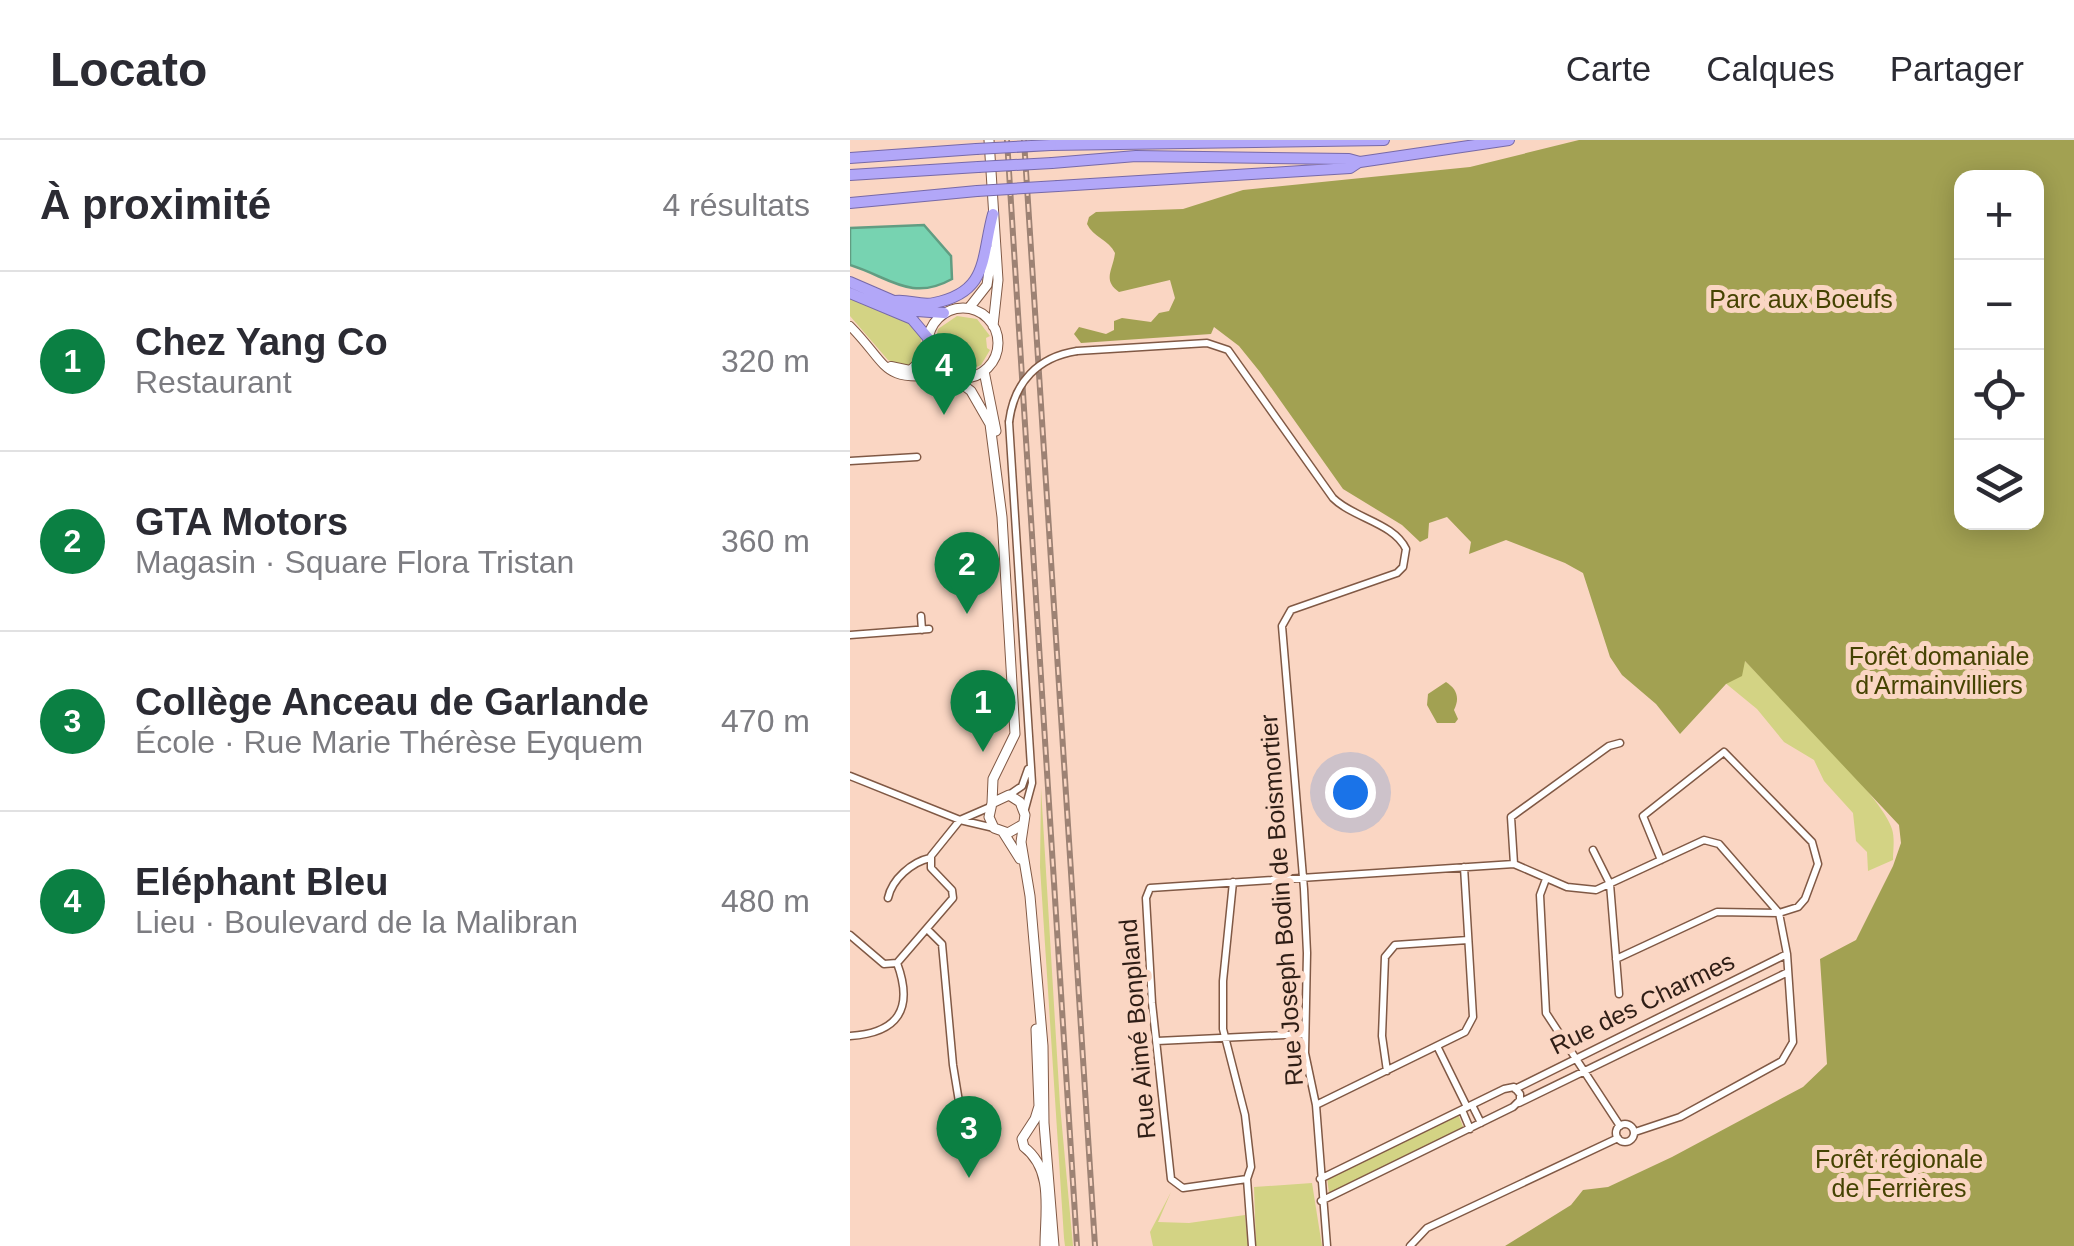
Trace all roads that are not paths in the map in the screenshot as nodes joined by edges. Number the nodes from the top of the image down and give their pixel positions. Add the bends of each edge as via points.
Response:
1 (988, 140) edge
2 (1384, 140) edge
3 (1509, 140) edge
4 (850, 158) edge
5 (1360, 162) junction
6 (850, 175) edge
7 (850, 200) edge
8 (993, 214) junction
9 (850, 282) edge
10 (850, 293) edge
11 (895, 301) junction
12 (969, 308) junction
13 (944, 313) junction
14 (850, 323) edge
15 (994, 326) junction
16 (928, 338) junction
17 (928, 353) junction
18 (984, 371) junction
19 (949, 376) junction
20 (918, 458) dead end
21 (905, 459) junction
22 (850, 462) edge
23 (996, 468) junction
24 (906, 469) dead end
25 (921, 616) dead end
26 (850, 635) edge
27 (1620, 744) dead end
28 (1004, 760) junction
29 (1028, 763) junction
30 (850, 776) edge
31 (1007, 796) junction
32 (991, 805) junction
33 (1025, 810) junction
34 (960, 820) junction
35 (1022, 825) junction
36 (998, 830) junction
37 (1593, 850) dead end
38 (930, 858) junction
39 (1661, 860) junction
40 (1514, 864) junction
41 (1024, 866) junction
42 (1464, 867) junction
43 (1302, 879) junction
44 (1546, 880) junction
45 (1233, 882) junction
46 (1610, 884) junction
47 (888, 898) dead end
48 (1779, 914) junction
49 (927, 929) junction
50 (850, 935) edge
51 (1468, 940) junction
52 (1787, 954) junction
53 (1616, 959) junction
54 (897, 963) junction
55 (1788, 972) junction
56 (1036, 981) junction
57 (1619, 994) dead end
58 (1305, 1034) junction
59 (850, 1036) edge
60 (1225, 1037) junction
61 (1158, 1041) junction
62 (1437, 1046) junction
63 (1574, 1059) junction
64 (1386, 1071) junction
65 (1582, 1072) junction
66 (1515, 1088) junction
67 (1316, 1105) junction
68 (1516, 1105) junction
69 (1467, 1107) junction
70 (962, 1120) dead end
71 (1481, 1123) junction
72 (1620, 1126) junction
73 (1470, 1128) junction
74 (1028, 1130) junction
75 (1635, 1132) junction
76 (1045, 1134) junction
77 (1618, 1138) junction
78 (1045, 1146) junction
79 (1034, 1152) junction
80 (1319, 1179) junction
81 (1247, 1180) junction
82 (1321, 1201) junction
83 (1046, 1246) edge
84 (1054, 1246) edge
85 (1252, 1246) edge
86 (1327, 1246) edge
87 (1410, 1246) edge

1 - 8 main road
2 - 4 highway, bridge via 1051,145
3 - 5 highway
5 - 6 highway, bridge via 1174,156
5 - 7 highway, bridge via 1350,168
8 - 11 highway via 974,284 932,304
8 - 12 main road via 989,278
8 - 15 main road
9 - 11 highway
10 - 16 highway via 912,319
11 - 13 highway
12 - 13 main road
12 - 15 main road
13 - 16 main road
14 - 17 street via 895,368 914,368
14 - 19 street via 893,372
15 - 18 main road via 998,350
16 - 17 main road
17 - 19 main road
18 - 19 main road
18 - 23 main road via 994,411
19 - 23 main road via 971,391 988,416
20 - 21 street
21 - 22 street
21 - 24 street
23 - 28 main road via 1015,734
25 - 26 street via 926,630
27 - 40 street via 1511,816
28 - 31 main road via 999,776
28 - 32 main road via 993,779
29 - 31 street via 1022,786
29 - 33 street, Rue Joseph Bodin de Boismortier via 1032,783
29 - 43 street, Rue Joseph Bodin de Boismortier, bridge via 1009,422 1015,394 1052,357 1207,343 1228,350 1333,498 1396,535 1406,548 1397,573 1299,606 1282,626
30 - 34 street
31 - 32 main road
31 - 33 main road
32 - 34 street
32 - 36 main road
33 - 35 main road
34 - 36 street
34 - 38 street
35 - 36 main road
35 - 41 main road
36 - 41 main road
37 - 46 street
38 - 47 street via 915,861
38 - 49 street via 933,872 953,894
39 - 46 street
39 - 48 street via 1704,840 1719,844
39 - 48 street via 1642,816 1728,753 1816,848 1818,864 1805,899
40 - 42 street, Rue Aimé Bonpland
40 - 44 street
41 - 56 main road
42 - 43 street, Rue Aimé Bonpland
42 - 51 street
43 - 45 street, Rue Aimé Bonpland
43 - 58 street, Rue Joseph Bodin de Boismortier
44 - 46 street via 1583,890
44 - 63 street via 1540,894 1546,1013
45 - 60 street
45 - 61 street, Rue Aimé Bonpland via 1146,892
46 - 53 street
48 - 52 street
48 - 53 street via 1716,912
49 - 54 street
49 - 70 street via 942,948
50 - 54 street via 884,964
51 - 62 street via 1473,1016 1466,1032
51 - 64 street via 1388,949
52 - 55 street
52 - 63 street, Rue des Charmes
53 - 57 street
54 - 59 street via 899,1015 880,1032
55 - 65 street, Rue des Charmes
55 - 75 street via 1794,1032 1782,1061 1680,1117
56 - 74 main road via 1039,1106
56 - 76 main road
58 - 60 street
58 - 67 street, Rue Joseph Bodin de Boismortier
60 - 61 street
60 - 81 street via 1246,1115 1252,1167
61 - 81 street, Rue Aimé Bonpland via 1173,1183 1182,1188
62 - 64 street
62 - 69 street
63 - 65 street
63 - 66 street, Rue des Charmes
64 - 67 street
65 - 68 street, Rue des Charmes
65 - 72 street
66 - 68 street
66 - 69 street, Rue des Charmes
67 - 80 street, Rue Joseph Bodin de Boismortier
68 - 71 street, Rue des Charmes
69 - 71 street
69 - 73 street
69 - 80 street, Rue des Charmes
71 - 73 street, Rue des Charmes
72 - 75 street
72 - 77 street
73 - 82 street, Rue des Charmes
74 - 76 main road
74 - 79 main road via 1023,1143
75 - 77 street via 1628,1142
76 - 78 main road
77 - 87 street via 1427,1228
78 - 79 main road
78 - 84 main road
79 - 83 main road via 1043,1169
80 - 82 street, Rue Joseph Bodin de Boismortier
81 - 85 street
82 - 86 street, Rue Joseph Bodin de Boismortier

